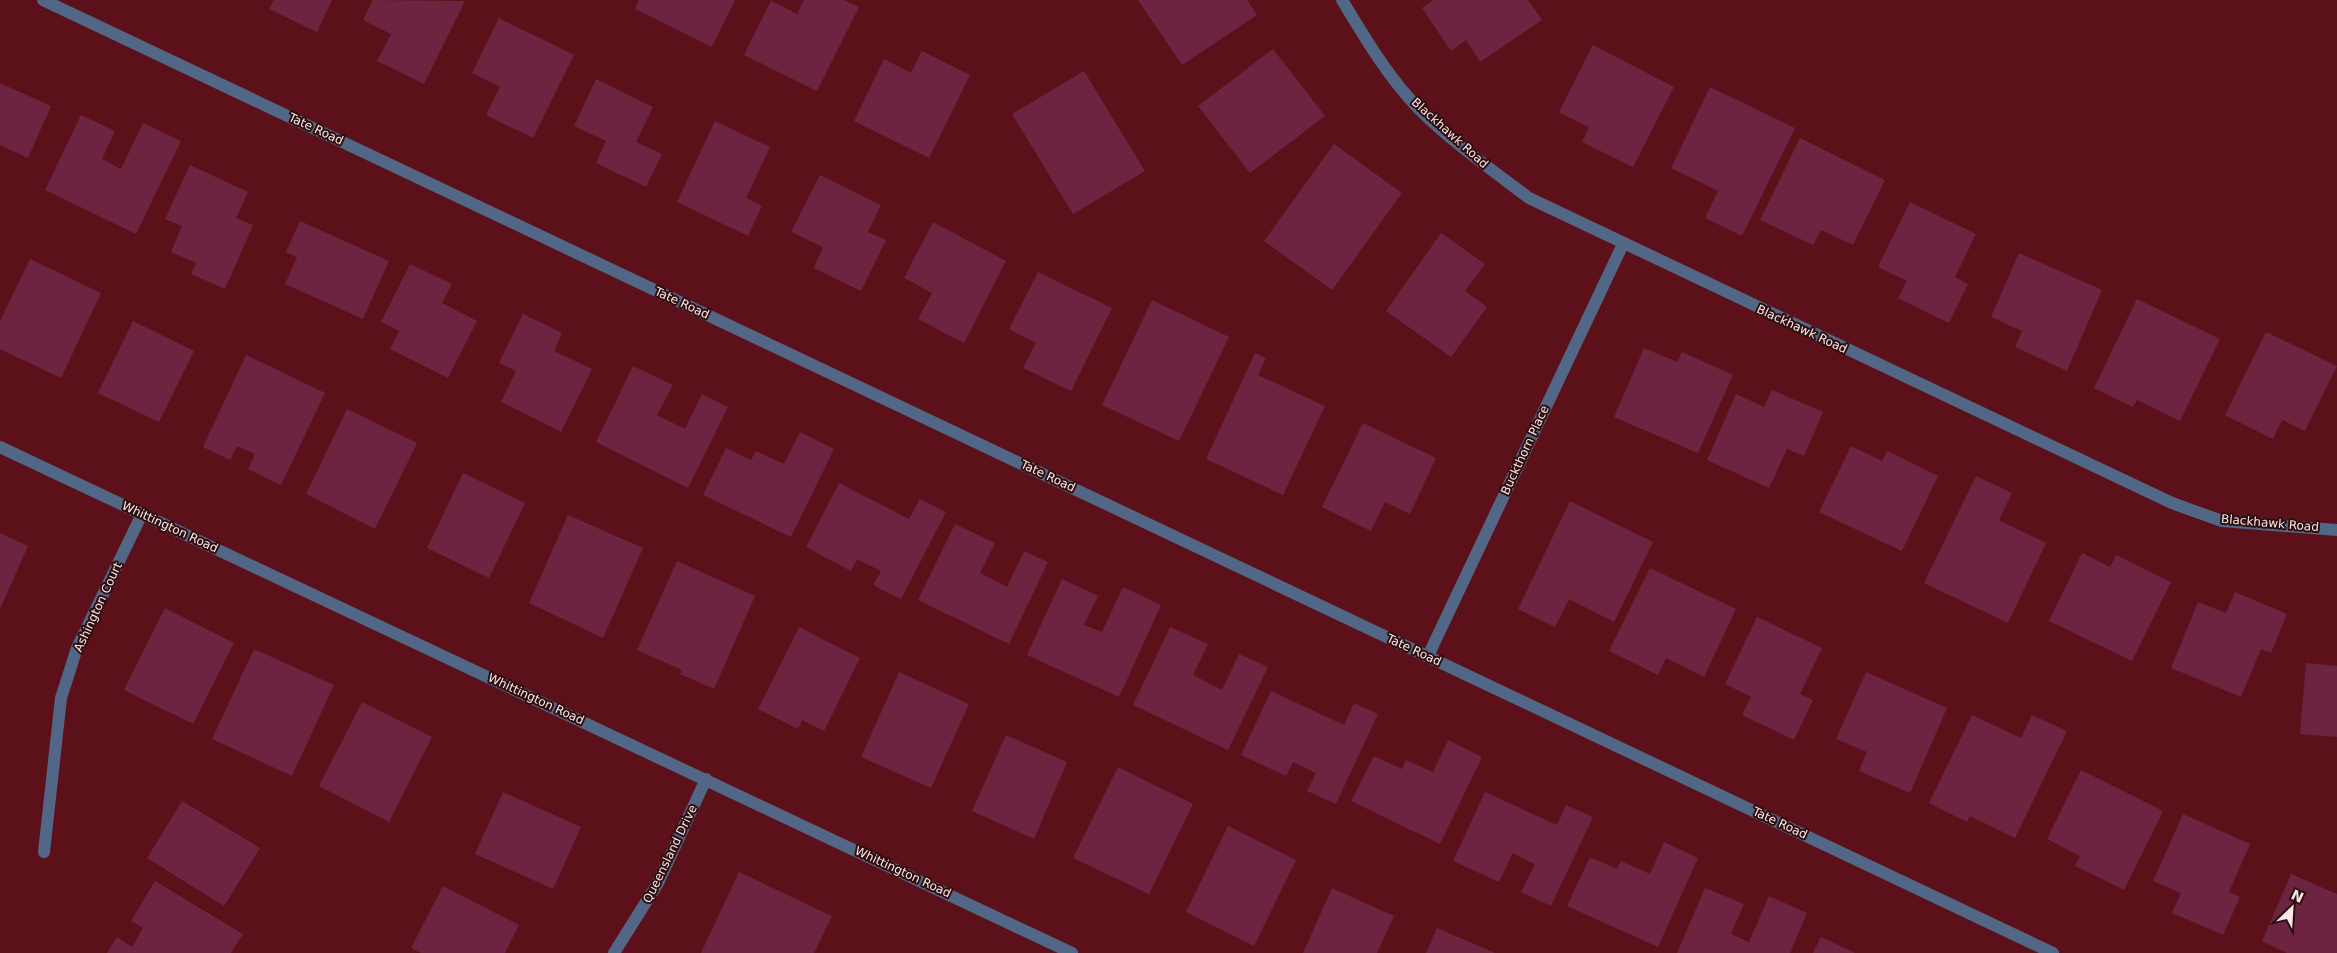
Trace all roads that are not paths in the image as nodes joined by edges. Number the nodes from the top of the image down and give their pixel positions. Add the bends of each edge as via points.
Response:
1 (43, 0) edge
2 (1342, 0) edge
3 (1623, 244) junction
4 (0, 447) edge
5 (142, 514) junction
6 (2337, 530) edge
7 (1428, 656) junction
8 (706, 779) junction
9 (44, 852) dead end
10 (614, 953) edge
11 (1072, 953) edge
12 (2053, 953) edge

1 - 7 street, Tate Road
2 - 3 street, Blackhawk Road via 1378,58 1419,108 1470,154 1529,198
3 - 6 street, Blackhawk Road via 2172,504 2222,520
3 - 7 street, Buckthorn Place
4 - 5 street, Whittington Road
5 - 8 street, Whittington Road
5 - 9 street, Ashington Court via 77,648 61,698
7 - 12 street, Tate Road
8 - 10 street, Queensland Drive via 658,883
8 - 11 street, Whittington Road

